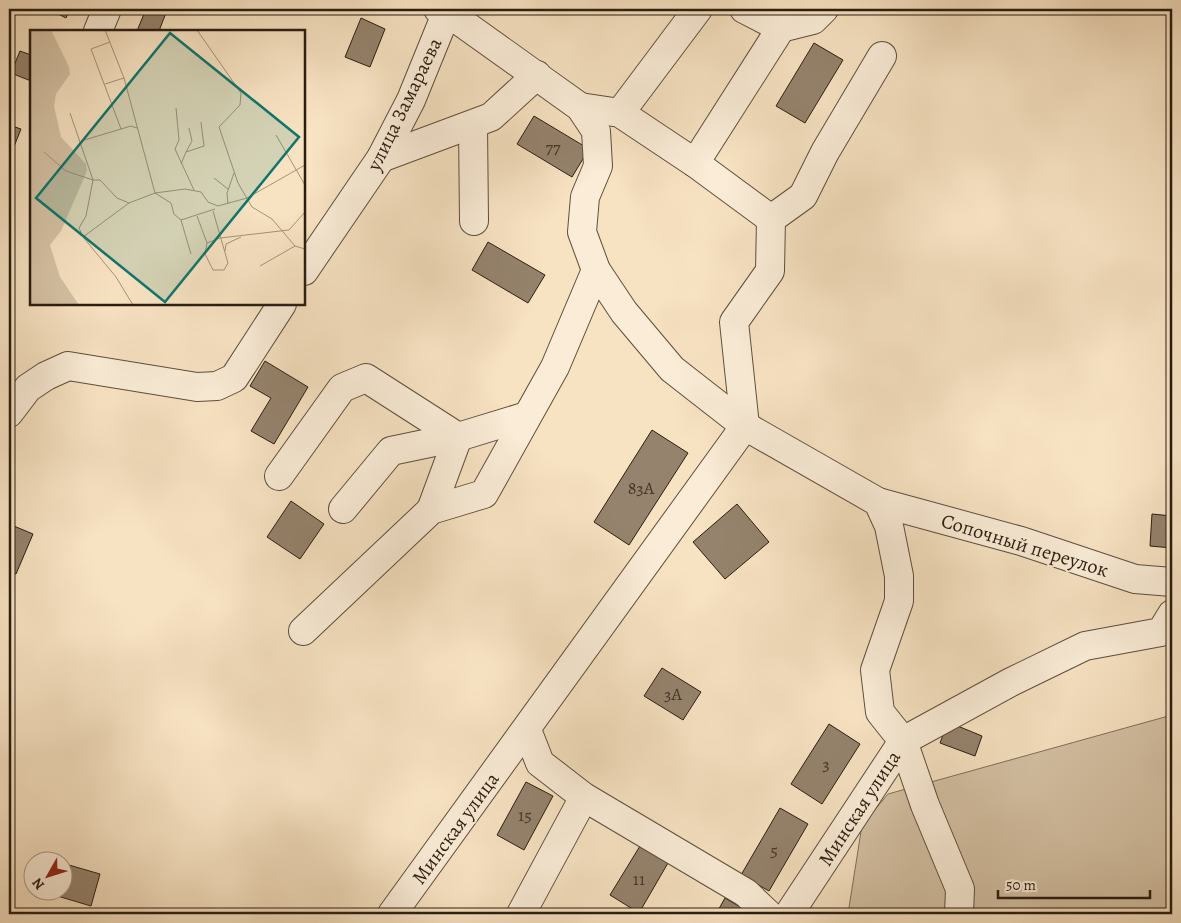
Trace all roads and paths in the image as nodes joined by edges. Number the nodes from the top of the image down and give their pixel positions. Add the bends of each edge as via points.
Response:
1 (107, 9) edge
2 (698, 9) edge
3 (744, 9) edge
4 (824, 9) edge
5 (444, 10) edge
6 (781, 28) junction
7 (98, 30) edge
8 (882, 56) dead end
9 (537, 75) junction
10 (580, 107) junction
11 (620, 113) junction
12 (473, 125) junction
13 (381, 158) junction
14 (695, 163) junction
15 (771, 219) junction
16 (474, 221) dead end
17 (305, 270) edge
18 (596, 270) junction
19 (281, 305) edge
20 (9, 413) edge
21 (527, 416) junction
22 (745, 426) junction
23 (458, 437) junction
24 (279, 476) dead end
25 (878, 502) junction
26 (343, 509) dead end
27 (431, 510) junction
28 (1172, 582) edge
29 (1172, 614) edge
30 (303, 631) dead end
31 (527, 730) junction
32 (903, 741) junction
33 (584, 797) junction
34 (392, 914) edge
35 (521, 914) edge
36 (768, 914) edge
37 (789, 914) edge
38 (959, 914) edge

1 - 7 street
2 - 11 street
3 - 6 street
4 - 6 street via 813,20
5 - 9 street
5 - 13 street, улица Замараева via 415,91
6 - 14 street
8 - 15 street via 803,196
9 - 10 street
9 - 12 street via 491,117
10 - 11 street
10 - 18 street via 596,131 598,166 585,197 582,232
11 - 14 street
12 - 13 street
12 - 16 street
13 - 17 street, улица Замараева
14 - 15 street
15 - 22 street via 770,271 734,322
18 - 21 street via 554,367
18 - 22 street via 624,312 672,370
19 - 20 street via 234,378 217,386 197,387 68,366 28,388
21 - 23 street
21 - 27 street via 484,494
22 - 25 street
22 - 31 street, Минская улица
23 - 24 street via 366,378 342,388
23 - 26 street via 391,451
23 - 27 street
25 - 28 street, Сопочный переулок via 1021,541 1135,579
25 - 32 street, Минская улица via 888,526 899,576 899,601 875,670 880,712
27 - 30 street
29 - 32 street via 1161,632 1085,646
31 - 33 street via 540,763
31 - 34 street, Минская улица
32 - 37 street, Минская улица
32 - 38 street via 960,889
33 - 35 street
33 - 36 street via 746,893

